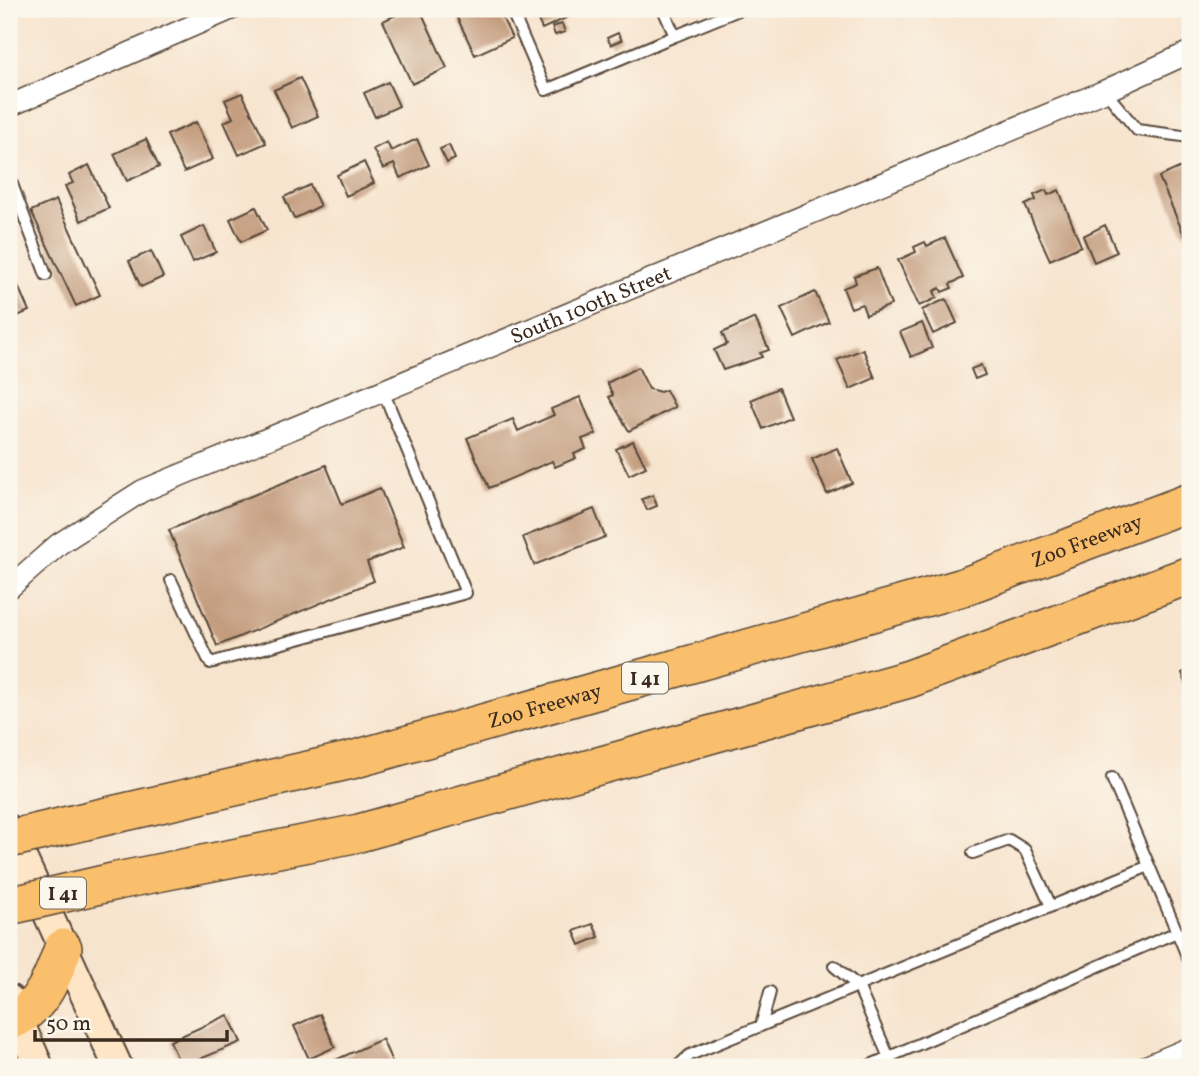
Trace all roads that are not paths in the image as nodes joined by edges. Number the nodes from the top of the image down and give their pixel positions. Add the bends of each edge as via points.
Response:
1 (231, 9) edge
2 (511, 9) edge
3 (663, 9) edge
4 (741, 9) edge
5 (675, 36) junction
6 (1190, 52) edge
7 (1105, 91) junction
8 (9, 106) edge
9 (1190, 137) edge
10 (9, 176) edge
11 (46, 275) dead end
12 (383, 391) junction
13 (1190, 502) edge
14 (1190, 575) edge
15 (171, 580) dead end
16 (9, 588) edge
17 (1112, 778) dead end
18 (9, 828) edge
19 (9, 839) edge
20 (974, 853) dead end
21 (1149, 866) junction
22 (9, 905) edge
23 (1051, 906) junction
24 (1177, 932) junction
25 (63, 948) junction
26 (1190, 963) edge
27 (834, 966) dead end
28 (858, 986) junction
29 (770, 992) dead end
30 (12, 1013) edge
31 (761, 1026) junction
32 (1190, 1048) edge
33 (891, 1063) edge
34 (39, 1067) edge
35 (117, 1067) edge
36 (677, 1067) edge
37 (866, 1067) edge
38 (1144, 1067) edge

1 - 8 street
2 - 5 lane via 546,90
3 - 5 lane
4 - 5 lane
6 - 7 street, South 100th Street
7 - 9 lane via 1137,130
7 - 12 street, South 100th Street
10 - 11 lane
12 - 15 lane via 466,593 210,663
12 - 16 street, South 100th Street via 142,491 59,544
13 - 19 highway, Zoo Freeway / I 41, bridge via 960,588 352,760
14 - 22 highway, I 41, bridge via 909,679 359,833
17 - 21 lane
18 - 25 main road
20 - 23 lane via 1009,840 1025,850
21 - 23 lane
21 - 24 lane
23 - 28 lane
24 - 26 lane
24 - 33 lane
25 - 30 highway via 37,1004
25 - 35 main road
27 - 28 lane
28 - 31 lane
28 - 33 lane
29 - 31 lane
30 - 34 main road
31 - 36 lane via 690,1055
32 - 38 street
33 - 37 lane

